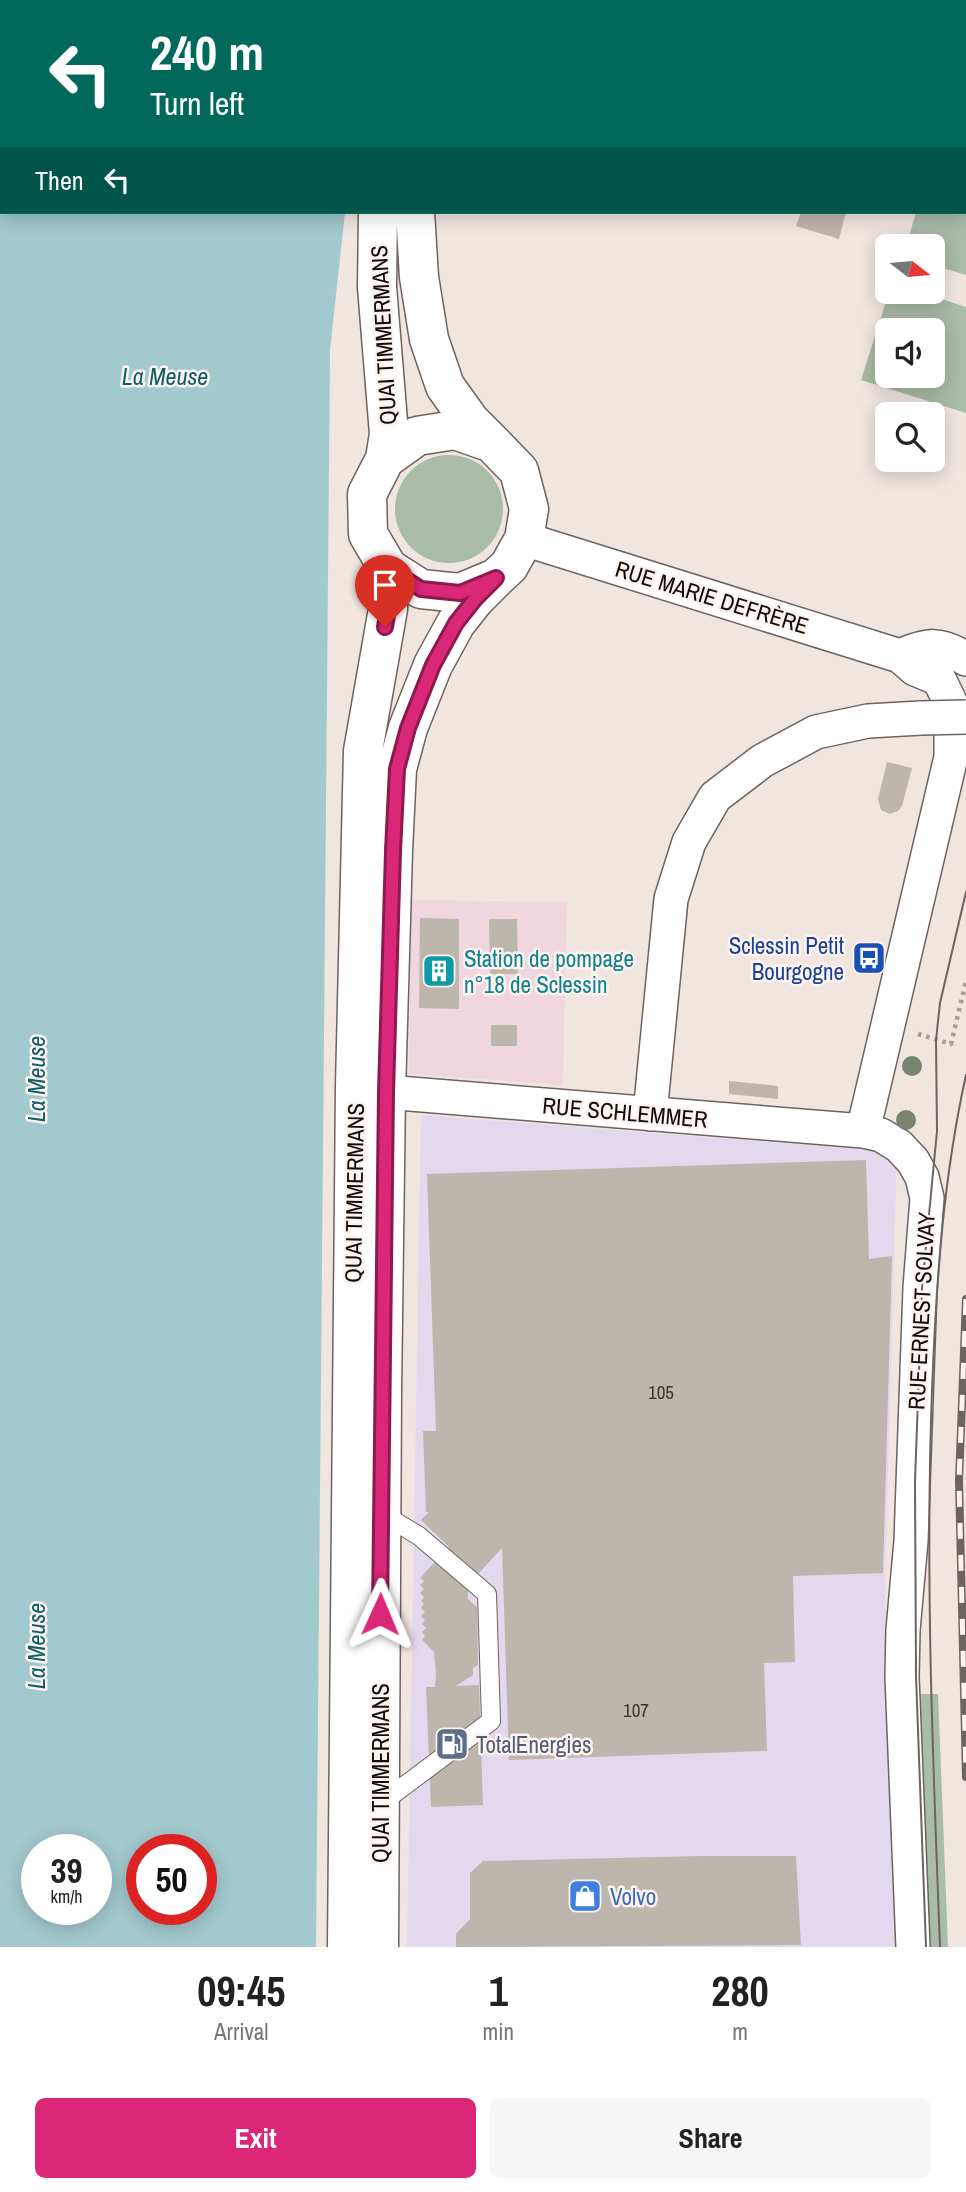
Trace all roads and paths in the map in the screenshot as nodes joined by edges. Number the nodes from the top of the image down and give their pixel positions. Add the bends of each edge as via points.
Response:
1 (378, 214) edge
2 (415, 214) edge
3 (492, 443) junction
4 (385, 459) junction
5 (524, 539) junction
6 (388, 568) junction
7 (496, 578) junction
8 (912, 651) junction
9 (966, 659) edge
10 (966, 717) edge
11 (966, 770) edge
12 (940, 802) junction
13 (966, 981) edge
14 (887, 1026) junction
15 (386, 1092) junction
16 (650, 1114) junction
17 (863, 1131) junction
18 (381, 1513) junction
19 (379, 1805) junction
20 (347, 1947) edge
21 (379, 1947) edge
22 (913, 1947) edge

1 - 4 main road, QUAI TIMMERMANS via 377,287 389,434
2 - 3 main road, QUAI TIMMERMANS via 429,339 445,386
3 - 4 main road via 455,430 417,436
3 - 5 main road via 519,471 530,509
4 - 6 main road via 368,494 369,534
5 - 7 main road via 509,566
5 - 8 street, RUE MARIE DEFRÈRE
6 - 7 main road via 421,589 460,593
6 - 20 main road, QUAI TIMMERMANS via 388,609 363,751 355,1086
7 - 15 main road, QUAI TIMMERMANS via 456,623 433,665 397,769
8 - 9 street via 949,648
8 - 12 street, RUE MARIE DEFRÈRE via 915,669 939,679 951,704 951,757
10 - 16 street, bridge via 868,721 816,732 762,761 715,797 689,842 671,899
11 - 12 street
12 - 14 street
13 - 14 path via 951,1044
14 - 17 street
15 - 16 street, RUE SCHLEMMER
15 - 18 main road, QUAI TIMMERMANS
16 - 17 street, RUE SCHLEMMER
17 - 22 street, RUE ERNEST SOLVAY via 881,1135 906,1154 922,1177 928,1198 902,1677
18 - 19 main road, QUAI TIMMERMANS
18 - 19 lane via 419,1536 487,1594 491,1721
19 - 21 main road, QUAI TIMMERMANS

